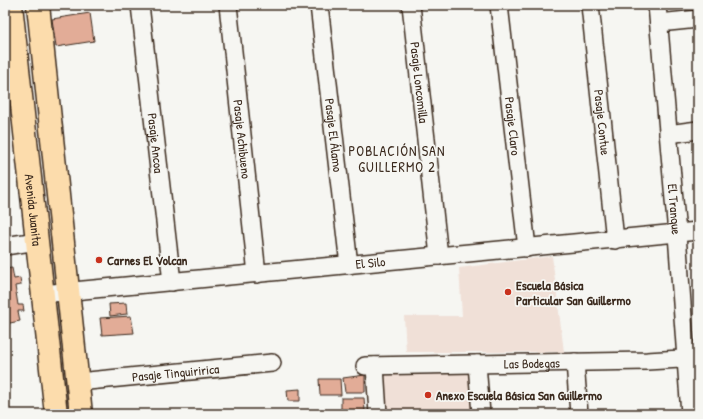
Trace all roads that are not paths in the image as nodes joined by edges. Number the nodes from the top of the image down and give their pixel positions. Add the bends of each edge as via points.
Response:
1 (11, 5) edge
2 (38, 5) edge
3 (140, 5) edge
4 (228, 5) edge
5 (319, 5) edge
6 (411, 5) edge
7 (499, 5) edge
8 (590, 5) edge
9 (657, 5) edge
10 (698, 19) edge
11 (659, 23) junction
12 (698, 130) edge
13 (668, 134) junction
14 (698, 232) edge
15 (677, 234) junction
16 (615, 240) junction
17 (36, 241) junction
18 (5, 246) edge
19 (527, 248) junction
20 (439, 256) junction
21 (349, 265) junction
22 (257, 274) junction
23 (172, 282) junction
24 (68, 292) junction
25 (42, 294) junction
26 (692, 358) edge
27 (575, 362) junction
28 (272, 363) dead end
29 (477, 364) junction
30 (78, 382) junction
31 (56, 414) edge
32 (81, 414) edge
33 (378, 414) edge
34 (481, 414) edge
35 (580, 414) edge
36 (690, 414) edge

1 - 17 main road, Avenida Juanita
2 - 24 main road, Avenida Juanita
3 - 23 street, Pasaje Ancoa
4 - 22 street, Pasaje Achibueno
5 - 21 street, Pasaje El Álamo
6 - 20 street, Pasaje Loncomilla
7 - 19 street, Pasaje Claro
8 - 16 street, Pasaje Contue
9 - 11 street, El Tranque
10 - 11 street
11 - 13 street, El Tranque
12 - 13 street
13 - 15 street, El Tranque
14 - 15 street, El Silo
15 - 16 street, El Silo
15 - 26 street, El Tranque
16 - 19 street, El Silo
17 - 18 street
17 - 25 main road, Avenida Juanita
19 - 20 street, El Silo
20 - 21 street, El Silo
21 - 22 street, El Silo
22 - 23 street, El Silo
23 - 24 street, El Silo
24 - 25 street, El Silo
24 - 30 main road, Avenida Juanita
25 - 31 main road, Avenida Juanita
26 - 27 street, Las Bodegas
26 - 36 street, El Tranque
27 - 29 street, Las Bodegas
27 - 35 street
28 - 30 street, Pasaje Tinguiririca
29 - 33 street, Las Bodegas via 370,366
29 - 34 street
30 - 32 main road, Avenida Juanita

